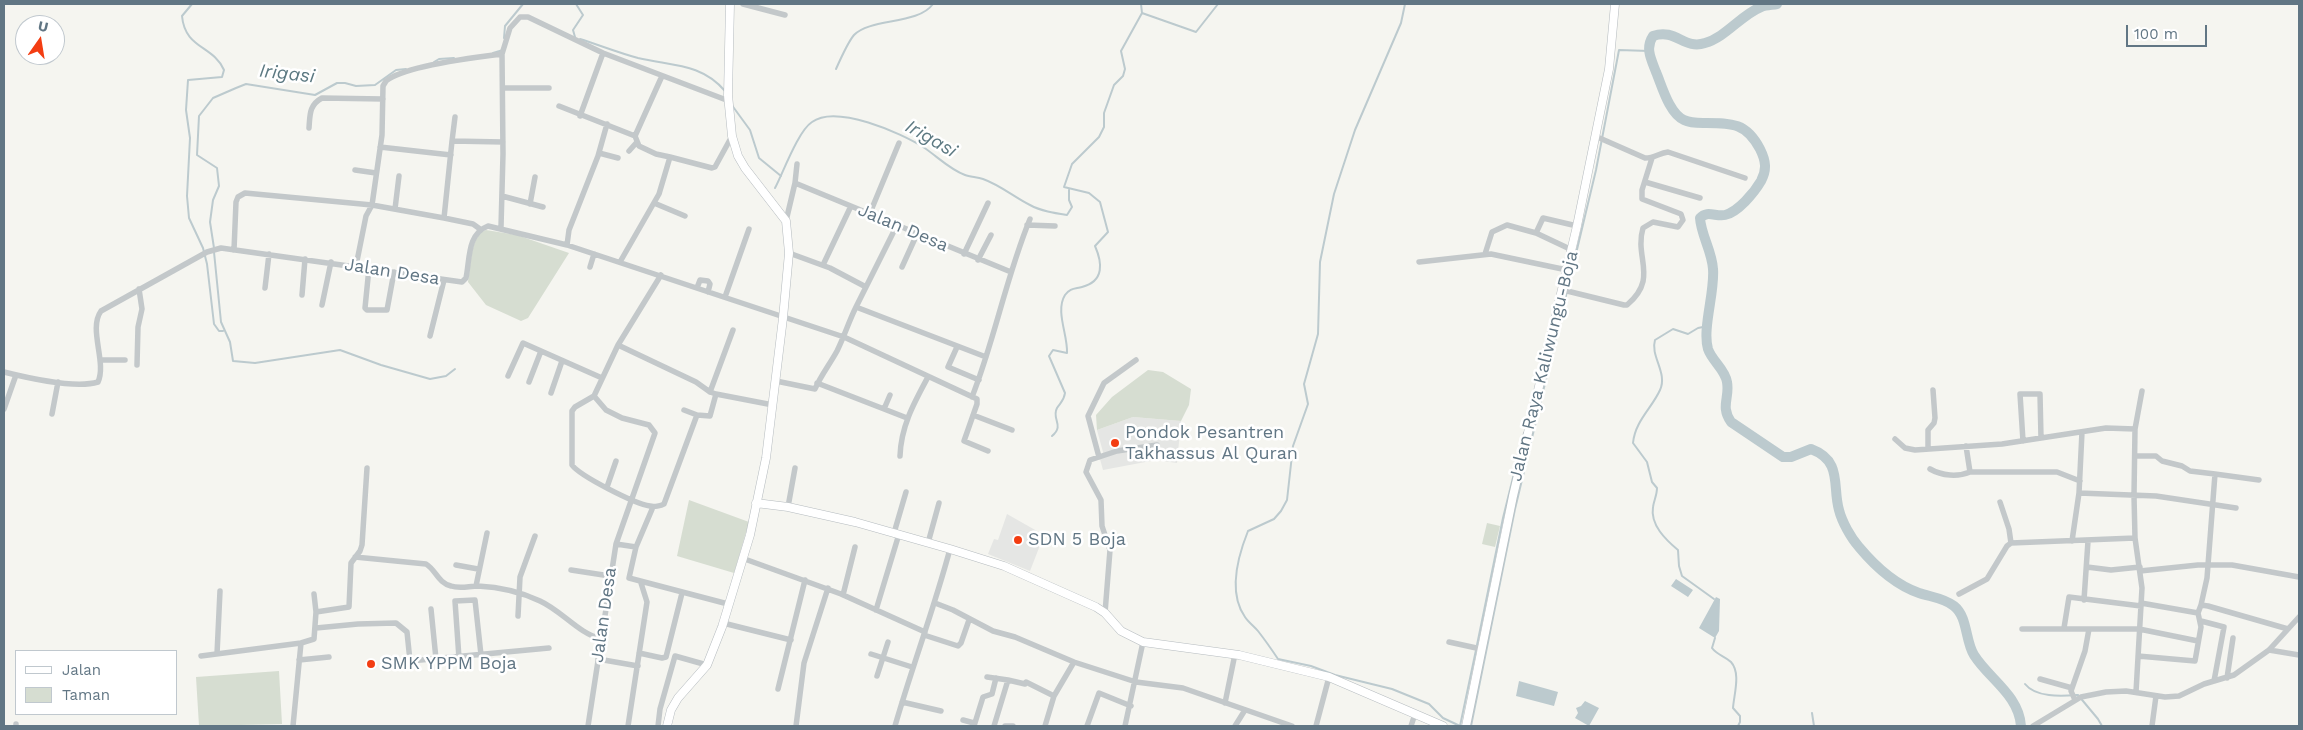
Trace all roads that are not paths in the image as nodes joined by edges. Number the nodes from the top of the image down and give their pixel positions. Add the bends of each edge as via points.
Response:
1 (730, 4) edge
2 (743, 4) edge
3 (1616, 4) edge
4 (785, 15) dead end
5 (603, 53) junction
6 (502, 54) junction
7 (662, 76) junction
8 (504, 88) junction
9 (549, 88) dead end
10 (384, 98) junction
11 (728, 98) junction
12 (559, 106) dead end
13 (580, 116) junction
14 (455, 117) dead end
15 (607, 124) junction
16 (309, 128) dead end
17 (732, 136) junction
18 (1601, 138) junction
19 (636, 139) junction
20 (452, 141) junction
21 (503, 142) junction
22 (899, 143) dead end
23 (380, 147) junction
24 (629, 151) dead end
25 (599, 153) junction
26 (450, 155) junction
27 (670, 157) junction
28 (618, 158) dead end
29 (1652, 158) junction
30 (797, 164) dead end
31 (355, 170) dead end
32 (376, 173) junction
33 (399, 176) dead end
34 (535, 177) dead end
35 (1745, 178) dead end
36 (1645, 182) junction
37 (795, 183) junction
38 (502, 196) junction
39 (1700, 198) dead end
40 (654, 202) junction
41 (988, 203) dead end
42 (530, 204) junction
43 (372, 205) junction
44 (851, 206) junction
45 (542, 207) dead end
46 (395, 209) junction
47 (870, 213) junction
48 (685, 216) dead end
49 (444, 218) junction
50 (786, 221) junction
51 (897, 225) junction
52 (1575, 225) junction
53 (1055, 226) dead end
54 (501, 228) junction
55 (480, 229) junction
56 (749, 229) dead end
57 (1536, 233) junction
58 (917, 234) junction
59 (990, 235) dead end
60 (567, 245) junction
61 (234, 250) junction
62 (1570, 250) junction
63 (788, 253) junction
64 (269, 254) junction
65 (594, 254) junction
66 (964, 254) junction
67 (1485, 254) junction
68 (305, 259) junction
69 (978, 260) junction
70 (331, 262) junction
71 (620, 262) junction
72 (1419, 262) dead end
73 (823, 265) junction
74 (356, 266) junction
75 (902, 267) dead end
76 (369, 268) junction
77 (590, 268) dead end
78 (1565, 270) junction
79 (394, 272) junction
80 (1011, 272) junction
81 (661, 276) junction
82 (444, 280) junction
83 (866, 287) junction
84 (265, 288) dead end
85 (696, 288) junction
86 (139, 289) junction
87 (1566, 291) junction
88 (708, 292) junction
89 (302, 295) dead end
90 (726, 297) junction
91 (322, 305) dead end
92 (856, 307) junction
93 (783, 318) junction
94 (733, 330) dead end
95 (430, 336) dead end
96 (844, 337) junction
97 (618, 345) junction
98 (957, 347) junction
99 (541, 352) junction
100 (986, 357) junction
101 (100, 360) junction
102 (125, 360) dead end
103 (1136, 360) dead end
104 (562, 361) junction
105 (137, 365) dead end
106 (4, 372) edge
107 (16, 375) junction
108 (508, 376) dead end
109 (928, 377) junction
110 (602, 378) junction
111 (776, 380) junction
112 (979, 380) junction
113 (58, 382) junction
114 (529, 382) dead end
115 (817, 383) junction
116 (1933, 390) dead end
117 (2142, 391) dead end
118 (550, 393) dead end
119 (713, 393) junction
120 (890, 395) dead end
121 (594, 396) junction
122 (972, 397) junction
123 (6, 400) edge
124 (773, 404) junction
125 (884, 408) junction
126 (4, 409) edge
127 (684, 410) dead end
128 (52, 414) dead end
129 (973, 414) junction
130 (697, 415) junction
131 (907, 418) junction
132 (2136, 429) junction
133 (1012, 430) dead end
134 (2082, 432) junction
135 (2041, 438) junction
136 (1895, 439) dead end
137 (2023, 441) junction
138 (1157, 445) dead end
139 (1966, 446) junction
140 (1928, 449) junction
141 (988, 451) dead end
142 (900, 456) dead end
143 (2135, 456) junction
144 (1099, 457) junction
145 (616, 461) dead end
146 (367, 468) dead end
147 (795, 468) dead end
148 (1930, 469) dead end
149 (1970, 472) junction
150 (2215, 474) junction
151 (2259, 480) dead end
152 (2080, 481) junction
153 (607, 487) junction
154 (906, 492) dead end
155 (2079, 493) junction
156 (2134, 496) junction
157 (631, 500) junction
158 (2000, 502) dead end
159 (756, 503) junction
160 (2211, 503) junction
161 (939, 504) dead end
162 (653, 507) junction
163 (788, 507) junction
164 (2236, 508) dead end
165 (487, 533) dead end
166 (896, 533) junction
167 (535, 536) dead end
168 (2135, 538) junction
169 (2072, 541) junction
170 (2088, 541) junction
171 (928, 543) junction
172 (2011, 543) junction
173 (616, 544) junction
174 (855, 547) dead end
175 (636, 548) junction
176 (950, 550) junction
177 (356, 557) junction
178 (742, 558) junction
179 (456, 565) dead end
180 (2207, 565) junction
181 (2087, 567) junction
182 (478, 569) junction
183 (2140, 569) junction
184 (571, 570) dead end
185 (610, 576) junction
186 (2299, 577) edge
187 (805, 580) junction
188 (641, 583) junction
189 (476, 586) junction
190 (828, 588) junction
191 (220, 591) dead end
192 (519, 592) junction
193 (682, 593) junction
194 (314, 594) dead end
195 (1959, 594) dead end
196 (843, 595) junction
197 (2084, 600) junction
198 (935, 603) junction
199 (728, 604) junction
200 (2141, 604) junction
201 (2201, 605) junction
202 (431, 609) dead end
203 (876, 610) junction
204 (316, 612) junction
205 (1105, 613) junction
206 (2198, 613) junction
207 (518, 616) dead end
208 (2299, 617) edge
209 (969, 620) junction
210 (2200, 622) junction
211 (723, 623) junction
212 (316, 628) junction
213 (2064, 628) junction
214 (2022, 629) dead end
215 (2089, 629) junction
216 (2139, 629) junction
217 (2288, 629) junction
218 (924, 634) junction
219 (2233, 638) dead end
220 (601, 639) junction
221 (792, 640) junction
222 (2198, 641) junction
223 (888, 642) dead end
224 (1143, 642) junction
225 (1450, 642) dead end
226 (301, 643) junction
227 (549, 648) dead end
228 (1481, 649) junction
229 (2269, 650) junction
230 (639, 653) junction
231 (217, 654) junction
232 (871, 654) dead end
233 (1235, 654) junction
234 (481, 655) junction
235 (2299, 655) edge
236 (201, 656) dead end
237 (2138, 656) junction
238 (329, 657) dead end
239 (459, 658) junction
240 (883, 658) junction
241 (436, 659) junction
242 (598, 659) junction
243 (299, 660) junction
244 (1074, 662) junction
245 (707, 665) junction
246 (638, 666) junction
247 (912, 668) junction
248 (878, 676) dead end
249 (987, 677) dead end
250 (1329, 677) junction
251 (996, 678) junction
252 (2227, 678) junction
253 (2040, 679) dead end
254 (1008, 680) junction
255 (2214, 681) junction
256 (1136, 682) junction
257 (778, 690) dead end
258 (2136, 692) junction
259 (1054, 696) junction
260 (2075, 696) junction
261 (2156, 696) junction
262 (902, 702) junction
263 (1225, 703) junction
264 (1131, 706) junction
265 (1245, 710) junction
266 (941, 711) dead end
267 (1415, 714) junction
268 (963, 720) dead end
269 (974, 725) edge
270 (293, 726) edge
271 (588, 726) edge
272 (628, 726) edge
273 (658, 726) edge
274 (667, 726) edge
275 (796, 726) edge
276 (895, 726) edge
277 (994, 726) edge
278 (1005, 726) edge
279 (1013, 726) edge
280 (1045, 726) edge
281 (1087, 726) edge
282 (1125, 726) edge
283 (1235, 726) edge
284 (1292, 726) edge
285 (1316, 726) edge
286 (1411, 726) edge
287 (1443, 726) edge
288 (1466, 726) edge
289 (2033, 726) edge
290 (2152, 726) edge

1 - 11 street
2 - 4 street
3 - 18 street, Jalan Raya Kaliwungu-Boja
5 - 6 street via 524,16 510,28
5 - 7 street
5 - 13 street
6 - 8 street
6 - 10 street via 443,63 397,75 386,81
7 - 11 street
7 - 19 street
8 - 9 street
8 - 21 street
10 - 16 street via 322,98 311,108
10 - 23 street
11 - 17 street
12 - 13 street
13 - 15 street
14 - 20 street
15 - 19 street
15 - 25 street
17 - 27 street via 715,167
17 - 50 street via 745,168
18 - 29 street
18 - 52 street, Jalan Raya Kaliwungu-Boja
19 - 24 street
19 - 27 street via 650,151
20 - 21 street
20 - 26 street
21 - 38 street
22 - 47 street
23 - 26 street
23 - 32 street
25 - 28 street
25 - 60 street via 569,230
26 - 49 street
27 - 40 street
29 - 35 street via 1668,152
29 - 36 street
30 - 37 street
31 - 32 street
32 - 43 street
33 - 46 street
34 - 42 street
36 - 39 street
36 - 87 street via 1642,199 1681,214 1684,220 1678,227 1653,222 1643,228 1640,246 1646,276 1634,299 1624,305
37 - 44 street, Jalan Desa
37 - 50 street
38 - 42 street
38 - 54 street
40 - 48 street
40 - 71 street
41 - 66 street
42 - 45 street
43 - 46 street
43 - 61 street via 241,194 236,202
43 - 74 street via 366,216
44 - 47 street, Jalan Desa
44 - 73 street
46 - 49 street
47 - 51 street, Jalan Desa
49 - 55 street via 473,224
50 - 63 street
51 - 58 street, Jalan Desa
51 - 83 street
52 - 57 street via 1543,218
52 - 62 street, Jalan Raya Kaliwungu-Boja
53 - 80 street via 1028,222
54 - 55 street via 488,226
54 - 60 street
55 - 82 street, Jalan Desa via 472,242 466,278 462,282
56 - 90 street
57 - 62 street
57 - 67 street via 1507,225 1497,228 1492,232
58 - 66 street, Jalan Desa
58 - 75 street
59 - 69 street
60 - 65 street
61 - 64 street, Jalan Desa
61 - 86 street, Jalan Desa via 221,248 194,258
62 - 78 street, Jalan Raya Kaliwungu-Boja
63 - 73 street
63 - 93 street
64 - 68 street, Jalan Desa
64 - 84 street
65 - 71 street
65 - 77 street
66 - 69 street, Jalan Desa
67 - 72 street
67 - 78 street
68 - 70 street, Jalan Desa
68 - 89 street
69 - 80 street, Jalan Desa
70 - 74 street, Jalan Desa
70 - 91 street
71 - 81 street
73 - 83 street
74 - 76 street, Jalan Desa
76 - 79 street, Jalan Desa
76 - 79 street via 367,310 387,310
78 - 87 street, Jalan Raya Kaliwungu-Boja
79 - 82 street, Jalan Desa
80 - 100 street
81 - 85 street
81 - 97 street
82 - 95 street
83 - 92 street
85 - 88 street
85 - 88 street via 700,280 708,281
86 - 101 street, Jalan Desa via 97,316
86 - 105 street via 142,309
87 - 228 street, Jalan Raya Kaliwungu-Boja via 1513,496
88 - 90 street
90 - 93 street
92 - 96 street
92 - 98 street
93 - 96 street
93 - 111 street
94 - 119 street
96 - 109 street
96 - 115 street
97 - 110 street
97 - 119 street
98 - 100 street
98 - 112 street via 948,367
99 - 104 street
99 - 108 street via 522,343
99 - 114 street
100 - 112 street
101 - 102 street
101 - 113 street via 101,377 98,382
103 - 144 street via 1104,383 1088,416
104 - 110 street
104 - 118 street
106 - 107 street
107 - 113 street
107 - 123 street
109 - 122 street
109 - 131 street
110 - 121 street
111 - 115 street via 813,390
111 - 124 street
112 - 122 street
113 - 128 street
115 - 125 street
116 - 140 street via 1935,418 1928,430
117 - 132 street
119 - 124 street
119 - 130 street via 710,416
120 - 125 street
121 - 153 street via 572,411 570,459 577,470
121 - 157 street, Jalan Desa via 606,410 635,423 649,425 654,430 650,451
122 - 129 street via 978,401
123 - 126 street
124 - 159 street
125 - 131 street
127 - 130 street
129 - 133 street
129 - 141 street via 964,441
130 - 162 street via 664,504
131 - 142 street
132 - 134 street via 2106,428
132 - 143 street
134 - 135 street
134 - 152 street
135 - 137 street
135 - 137 street via 2040,394 2020,394
136 - 140 street via 1909,449
137 - 139 street
138 - 144 street
139 - 140 street
139 - 149 street
143 - 150 street via 2156,456 2162,462 2190,471
143 - 156 street
144 - 205 street via 1090,460 1086,472 1100,500 1102,526 1110,550
145 - 153 street
146 - 177 street via 362,545
147 - 163 street
148 - 149 street via 1945,474
149 - 152 street via 2057,472
150 - 151 street
150 - 160 street
152 - 155 street
153 - 157 street
154 - 166 street
155 - 156 street
155 - 169 street
156 - 160 street
156 - 168 street
157 - 162 street
157 - 173 street, Jalan Desa
158 - 172 street
159 - 163 street
159 - 178 street
160 - 164 street
160 - 180 street
161 - 171 street
162 - 175 street
163 - 166 street
165 - 182 street
166 - 171 street
166 - 203 street
167 - 192 street via 523,565
168 - 170 street
168 - 183 street
169 - 170 street
169 - 172 street
170 - 181 street
171 - 176 street
172 - 195 street via 1987,579
173 - 175 street
173 - 185 street, Jalan Desa
174 - 196 street
175 - 188 street via 629,577
176 - 198 street
176 - 205 street via 1021,573
177 - 189 street via 426,564 438,579 449,586
177 - 204 street via 350,565 348,607
178 - 187 street
178 - 199 street
179 - 182 street
180 - 183 street
180 - 186 street via 2232,565
180 - 201 street
181 - 183 street
181 - 197 street
182 - 189 street
183 - 200 street
184 - 185 street
185 - 220 street, Jalan Desa
187 - 190 street
187 - 221 street
188 - 193 street
188 - 230 street via 647,602
189 - 192 street
190 - 196 street
190 - 275 street via 804,663
191 - 231 street
192 - 207 street
192 - 220 street via 551,607 585,634
193 - 199 street
193 - 230 street via 666,657
194 - 204 street
196 - 203 street
197 - 200 street
197 - 213 street via 2067,600
198 - 209 street
198 - 218 street
199 - 211 street
200 - 206 street
200 - 216 street
201 - 206 street
201 - 217 street
202 - 241 street
203 - 218 street
204 - 212 street
205 - 224 street via 1122,631
206 - 210 street
208 - 217 street
209 - 218 street via 958,646
209 - 244 street
210 - 222 street
210 - 255 street via 2224,627
211 - 221 street
211 - 245 street
212 - 226 street via 315,638
212 - 241 street via 392,622 407,632 410,661
213 - 214 street
213 - 215 street
215 - 216 street
215 - 260 street
216 - 222 street
216 - 237 street
217 - 229 street
218 - 247 street
219 - 252 street
220 - 242 street, Jalan Desa
221 - 257 street
222 - 237 street via 2195,661
223 - 240 street
224 - 233 street
224 - 256 street
225 - 228 street
226 - 231 street
226 - 243 street
227 - 234 street
228 - 288 street, Jalan Raya Kaliwungu-Boja
229 - 235 street
229 - 252 street via 2245,670
230 - 246 street
231 - 236 street
232 - 240 street
233 - 250 street
233 - 263 street
234 - 239 street
234 - 239 street via 475,600 454,602
237 - 258 street
238 - 243 street
239 - 241 street
240 - 247 street
240 - 248 street
242 - 246 street
242 - 271 street, Jalan Desa
243 - 270 street
244 - 256 street
244 - 259 street
245 - 273 street via 674,656
245 - 274 street via 678,698
246 - 272 street
247 - 262 street
249 - 251 street
250 - 267 street
250 - 285 street
251 - 254 street
251 - 269 street via 991,695 983,696
252 - 255 street
253 - 260 street
254 - 259 street via 1026,682
254 - 277 street
255 - 261 street via 2179,696
256 - 263 street via 1183,688
256 - 264 street
258 - 260 street
258 - 261 street
259 - 280 street
260 - 289 street
261 - 290 street
262 - 266 street
262 - 276 street
263 - 265 street
264 - 281 street via 1099,693
264 - 282 street
265 - 283 street
265 - 284 street
267 - 286 street
267 - 287 street
268 - 269 street
278 - 279 street

